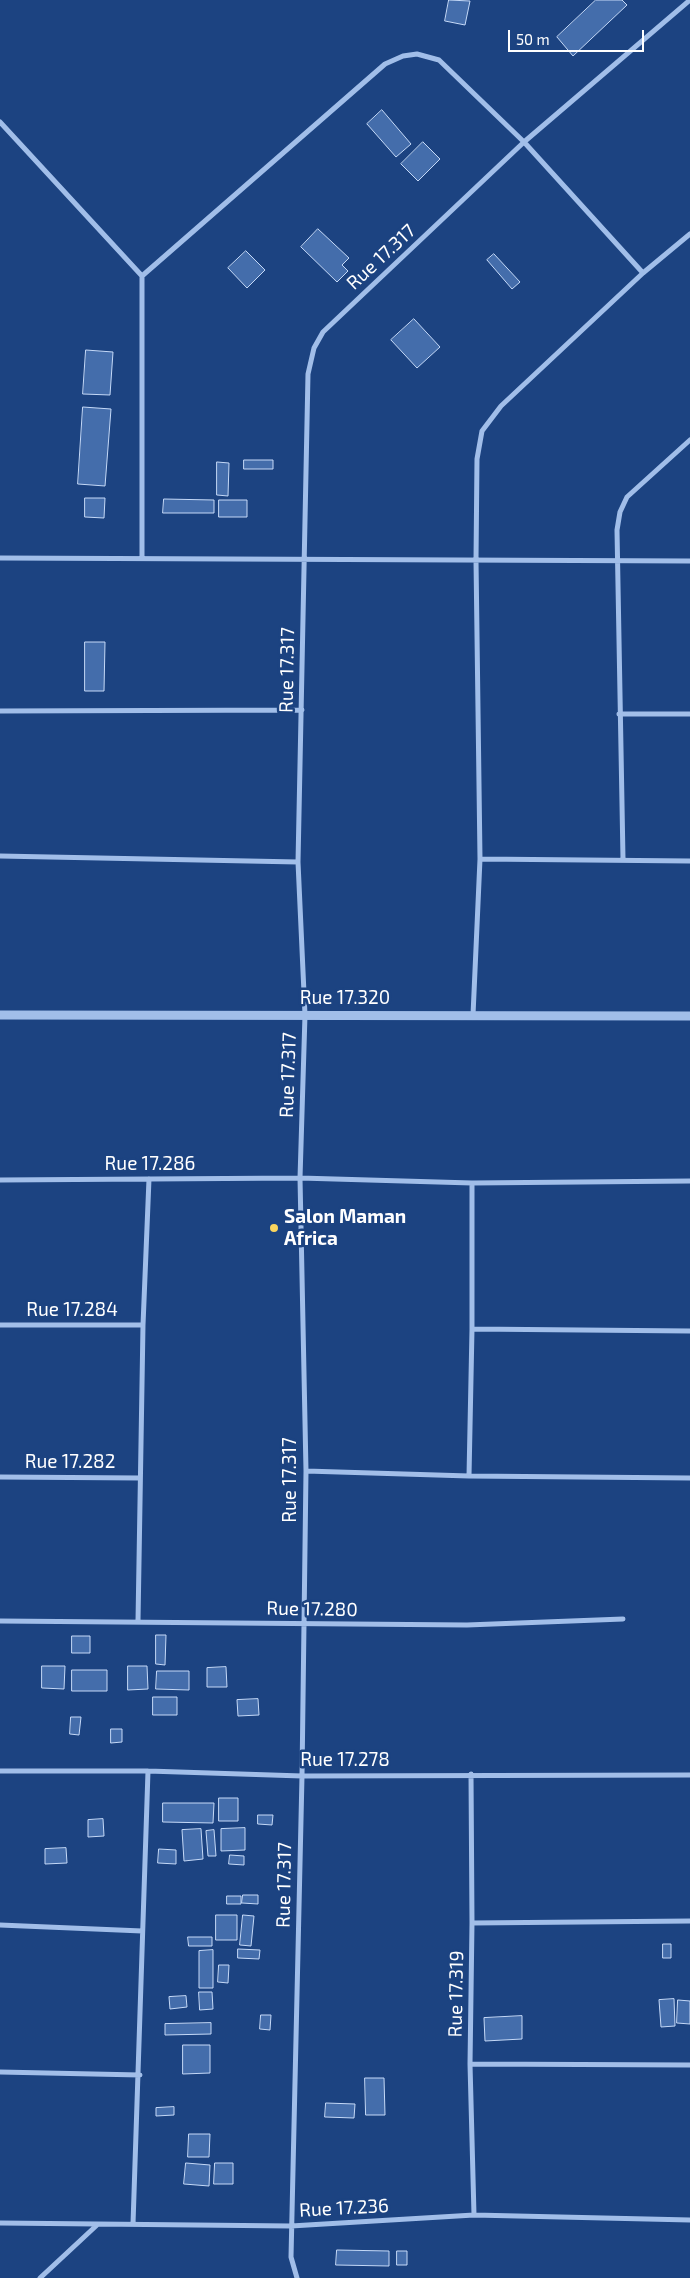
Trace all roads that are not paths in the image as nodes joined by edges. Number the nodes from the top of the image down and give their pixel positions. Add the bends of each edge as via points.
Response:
1 (690, 0) edge
2 (0, 122) edge
3 (524, 142) junction
4 (690, 234) edge
5 (643, 273) junction
6 (142, 276) junction
7 (690, 440) edge
8 (142, 557) junction
9 (0, 558) edge
10 (303, 559) junction
11 (476, 560) junction
12 (618, 560) junction
13 (690, 561) edge
14 (302, 710) junction
15 (0, 711) edge
16 (619, 714) junction
17 (690, 714) edge
18 (0, 856) edge
19 (623, 858) junction
20 (480, 859) junction
21 (690, 861) edge
22 (298, 862) junction
23 (305, 1014) junction
24 (0, 1015) edge
25 (473, 1015) junction
26 (690, 1016) edge
27 (300, 1178) junction
28 (149, 1179) junction
29 (0, 1180) edge
30 (690, 1181) edge
31 (472, 1183) junction
32 (0, 1325) edge
33 (143, 1325) junction
34 (472, 1329) junction
35 (690, 1331) edge
36 (306, 1471) junction
37 (468, 1476) junction
38 (0, 1477) edge
39 (140, 1478) junction
40 (690, 1478) edge
41 (623, 1619) dead end
42 (138, 1620) junction
43 (0, 1621) edge
44 (304, 1624) junction
45 (0, 1771) edge
46 (148, 1771) junction
47 (470, 1774) junction
48 (690, 1775) edge
49 (302, 1776) junction
50 (690, 1921) edge
51 (472, 1923) junction
52 (0, 1925) edge
53 (142, 1931) junction
54 (470, 2064) junction
55 (690, 2065) edge
56 (0, 2072) edge
57 (140, 2075) junction
58 (474, 2216) junction
59 (690, 2220) edge
60 (0, 2223) edge
61 (133, 2224) junction
62 (97, 2225) junction
63 (291, 2226) junction
64 (40, 2278) edge
65 (297, 2278) edge

1 - 3 street, Rue 17.317
2 - 6 street
3 - 5 street
3 - 6 street via 439,60 417,54 403,56 384,64
3 - 10 street, Rue 17.317 via 323,332 314,348 308,374
4 - 5 street
5 - 11 street via 501,406 482,431 477,459
6 - 8 street
7 - 12 street via 627,497 617,530
8 - 9 street
8 - 10 street
10 - 11 street
10 - 14 street, Rue 17.317
11 - 12 street
11 - 20 street
12 - 13 street
12 - 16 street
14 - 15 street
14 - 22 street, Rue 17.317
16 - 17 street
16 - 19 street
18 - 22 street
19 - 20 street
19 - 21 street
20 - 25 street
22 - 23 street, Rue 17.317
23 - 24 street, Rue 17.320
23 - 25 street, Rue 17.320
23 - 27 street, Rue 17.317
25 - 26 street, Rue 17.320
27 - 28 street, Rue 17.286
27 - 31 street, Rue 17.286
27 - 36 street, Rue 17.317
28 - 29 street, Rue 17.286
28 - 33 street
30 - 31 street, Rue 17.286
31 - 34 street
32 - 33 street, Rue 17.284
33 - 39 street
34 - 35 street
34 - 37 street
36 - 37 street
36 - 44 street, Rue 17.317
37 - 40 street
38 - 39 street, Rue 17.282
39 - 42 street
41 - 44 street, Rue 17.280 via 467,1625
42 - 43 street, Rue 17.280
42 - 44 street, Rue 17.280
44 - 49 street, Rue 17.317
45 - 46 street, Rue 17.278
46 - 49 street, Rue 17.278
46 - 53 street
47 - 48 street, Rue 17.278
47 - 49 street, Rue 17.278
47 - 51 street, Rue 17.319
49 - 63 street, Rue 17.317
50 - 51 street
51 - 54 street, Rue 17.319
52 - 53 street
53 - 57 street
54 - 55 street
54 - 58 street, Rue 17.319
56 - 57 street
57 - 61 street
58 - 59 street, Rue 17.236
58 - 63 street, Rue 17.236
60 - 62 street, Rue 17.236
61 - 62 street, Rue 17.236
61 - 63 street, Rue 17.236
62 - 64 street
63 - 65 street, Rue 17.317 via 290,2257

